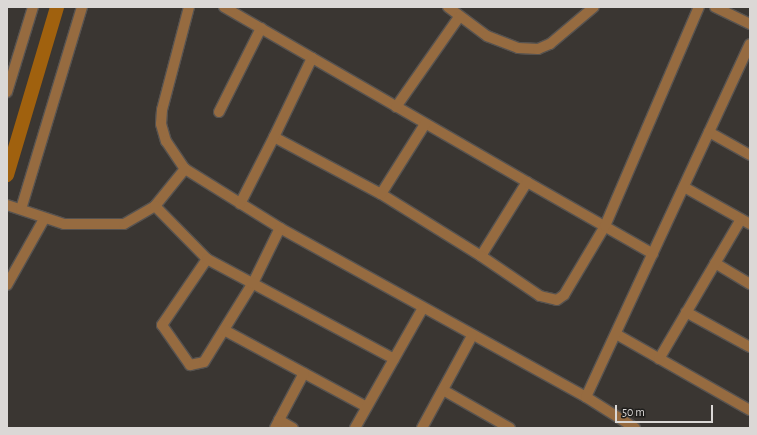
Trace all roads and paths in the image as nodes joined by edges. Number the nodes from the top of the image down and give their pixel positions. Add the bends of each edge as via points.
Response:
1 (33, 7) edge
2 (82, 7) edge
3 (189, 7) edge
4 (224, 7) edge
5 (448, 7) edge
6 (594, 7) edge
7 (699, 7) edge
8 (715, 7) edge
9 (459, 17) junction
10 (750, 24) edge
11 (261, 28) junction
12 (750, 44) edge
13 (312, 58) junction
14 (7, 92) edge
15 (396, 107) junction
16 (219, 112) dead end
17 (425, 124) junction
18 (709, 132) junction
19 (274, 137) junction
20 (750, 155) edge
21 (184, 169) junction
22 (527, 182) junction
23 (684, 187) junction
24 (381, 194) junction
25 (240, 204) junction
26 (8, 205) edge
27 (155, 206) junction
28 (21, 209) junction
29 (44, 219) junction
30 (746, 221) edge
31 (605, 226) junction
32 (280, 228) junction
33 (653, 254) junction
34 (481, 256) junction
35 (207, 259) junction
36 (715, 263) junction
37 (254, 281) junction
38 (750, 284) edge
39 (7, 285) edge
40 (423, 308) junction
41 (686, 312) junction
42 (224, 330) junction
43 (616, 334) junction
44 (472, 336) junction
45 (750, 347) edge
46 (394, 358) junction
47 (659, 359) junction
48 (304, 373) junction
49 (443, 390) junction
50 (586, 397) junction
51 (367, 407) junction
52 (750, 410) edge
53 (277, 424) edge
54 (616, 424) edge
55 (293, 428) edge
56 (356, 428) edge
57 (422, 428) edge
58 (510, 428) edge
59 (635, 428) edge

1 - 14 street
2 - 28 street
3 - 21 street via 162,110 166,140
4 - 11 street
5 - 9 street
6 - 9 street via 550,44 538,48 518,48
7 - 31 street
8 - 10 street
9 - 15 street
11 - 13 street
11 - 16 street
12 - 18 street
13 - 15 street
13 - 19 street
15 - 17 street
17 - 22 street
17 - 24 street
18 - 20 street
18 - 23 street
19 - 24 street
19 - 25 street
21 - 25 street
21 - 27 street
22 - 31 street
22 - 34 street
23 - 30 street
23 - 33 street
24 - 34 street
25 - 32 street
26 - 28 street
27 - 29 street via 124,224 93,226
27 - 35 street
28 - 29 street
29 - 39 street
30 - 36 street
31 - 33 street
31 - 34 street via 558,300 540,296
32 - 37 street
32 - 40 street
33 - 43 street
35 - 37 street
35 - 42 street via 162,325 190,365 204,362
36 - 38 street
36 - 41 street
37 - 42 street
37 - 46 street
40 - 44 street
40 - 46 street
41 - 45 street
41 - 47 street
42 - 48 street
43 - 47 street
43 - 50 street
44 - 49 street
44 - 50 street
46 - 51 street
47 - 52 street
48 - 51 street
48 - 53 street
49 - 57 street
49 - 58 street
50 - 54 street
51 - 56 street
53 - 55 street
54 - 59 street

